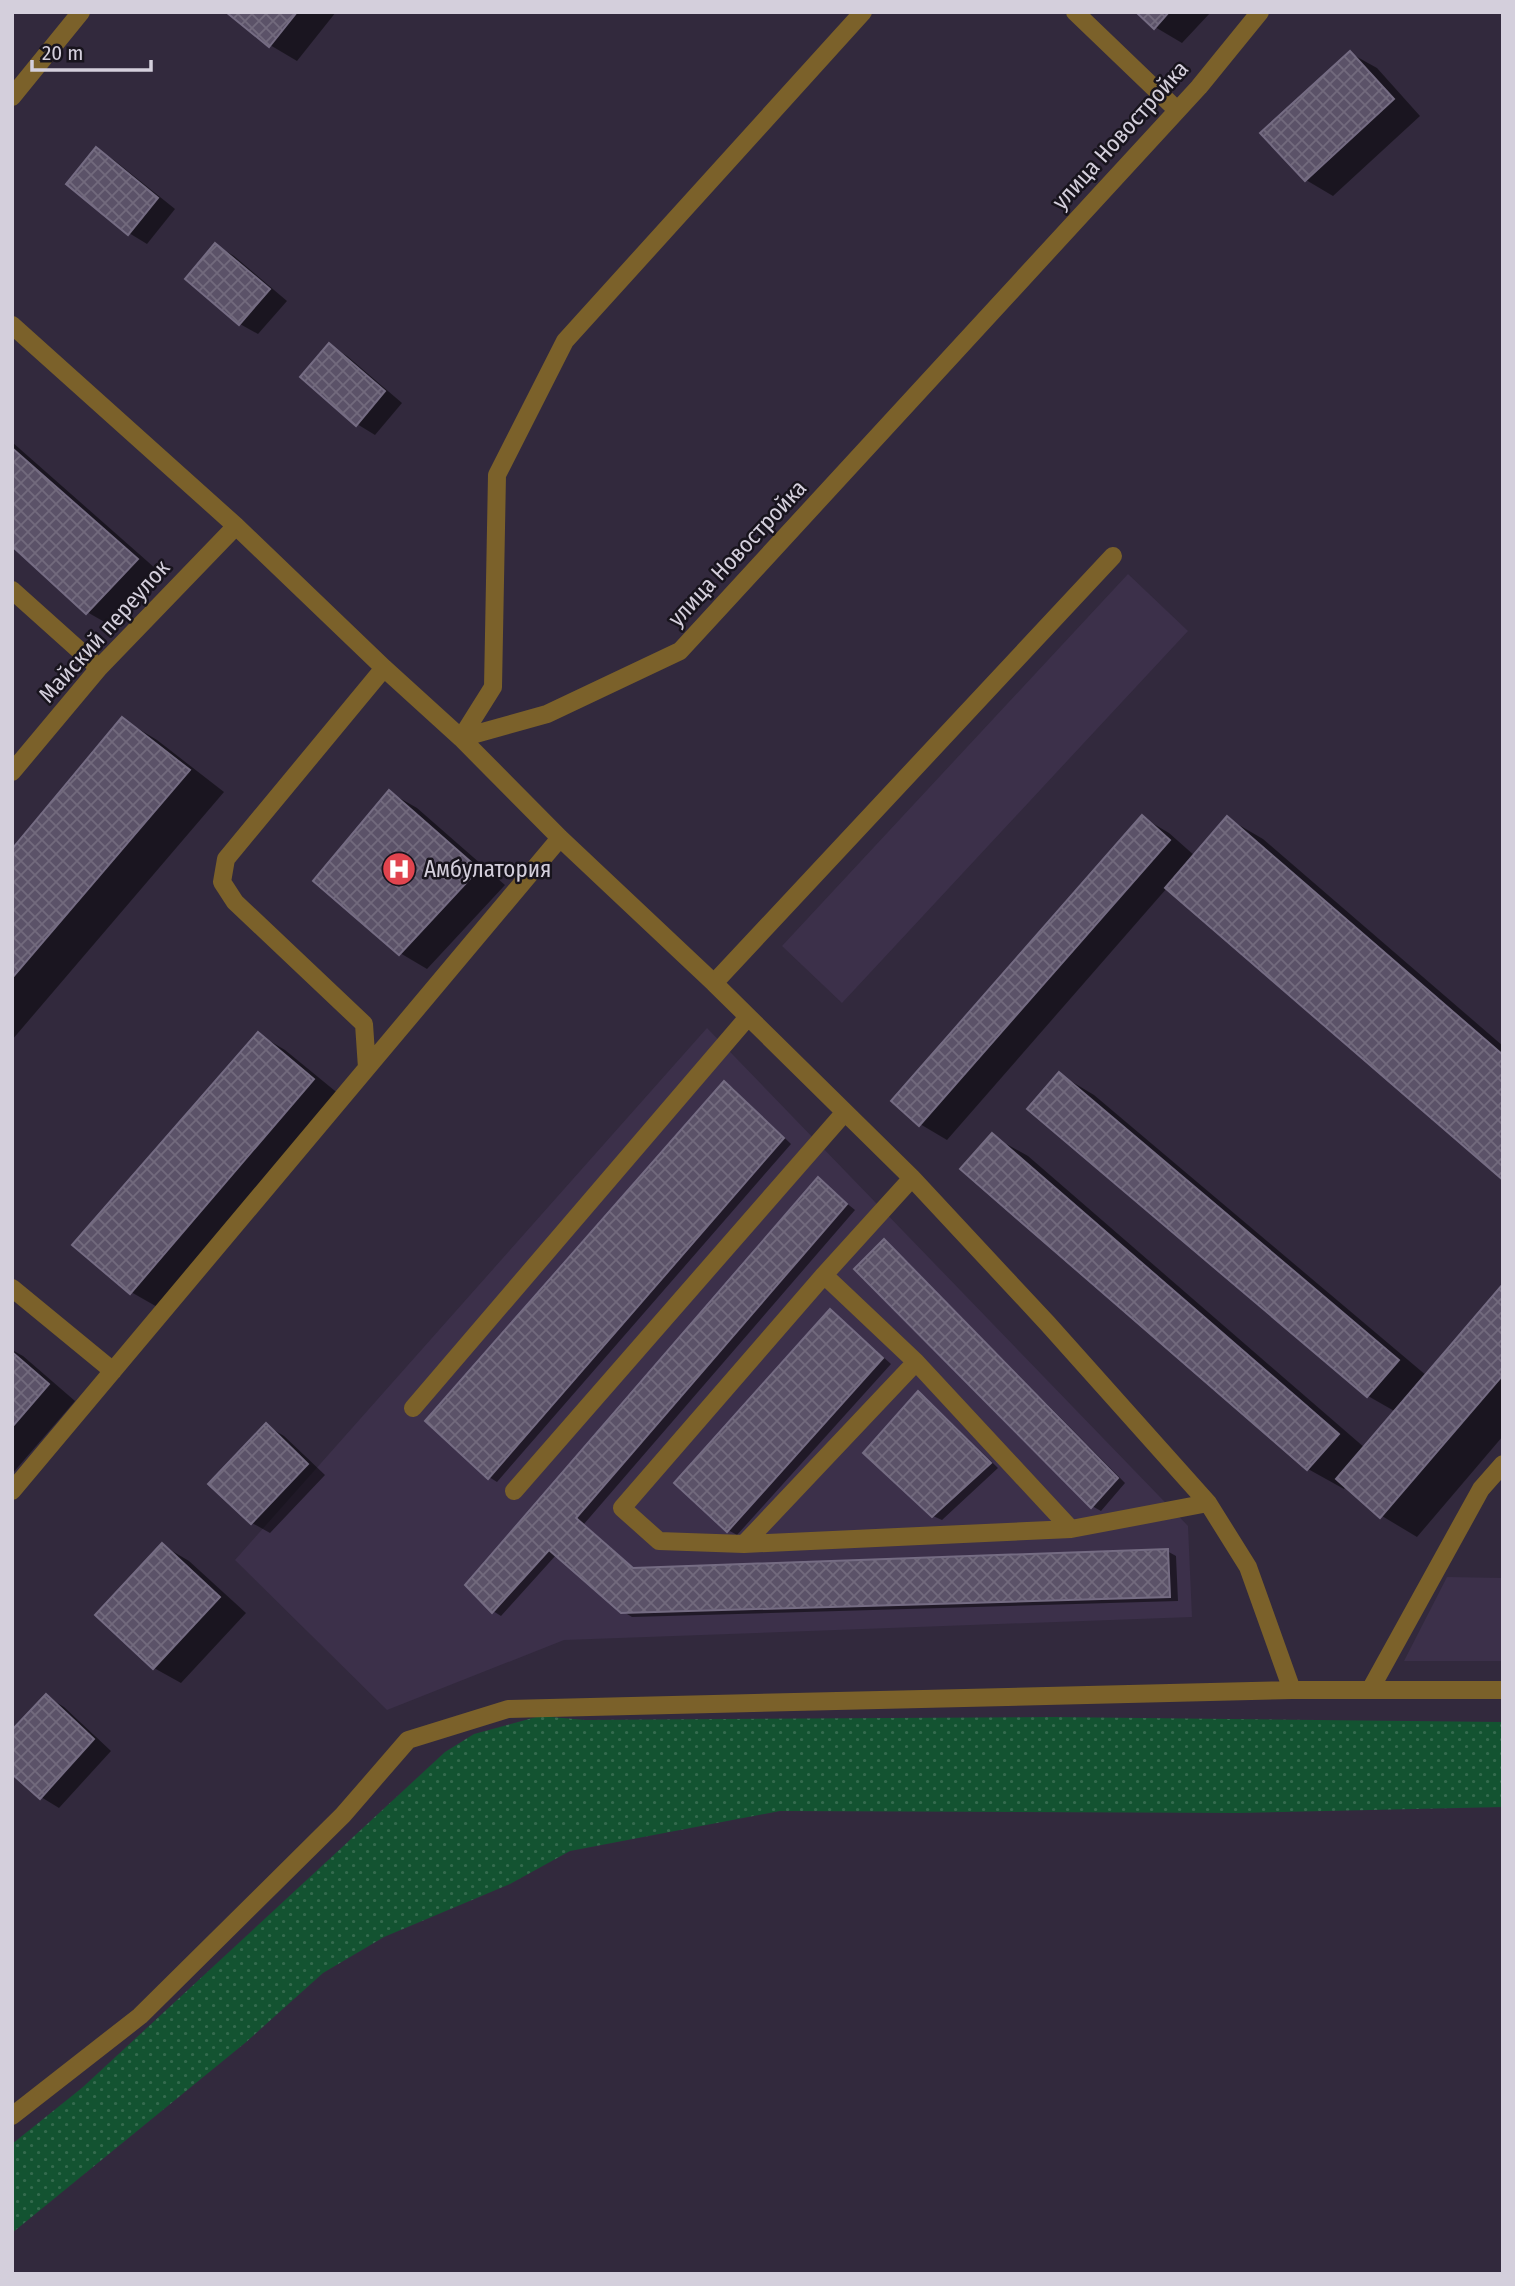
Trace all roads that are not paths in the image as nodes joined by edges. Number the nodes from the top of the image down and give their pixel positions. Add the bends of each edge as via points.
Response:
1 (81, 12) edge
2 (863, 12) edge
3 (1075, 12) edge
4 (1260, 12) edge
5 (12, 97) edge
6 (1177, 110) junction
7 (12, 325) edge
8 (236, 526) junction
9 (1114, 556) dead end
10 (12, 590) edge
11 (99, 668) junction
12 (384, 668) junction
13 (461, 738) junction
14 (12, 772) edge
15 (560, 838) junction
16 (714, 983) junction
17 (748, 1017) junction
18 (367, 1068) junction
19 (845, 1112) junction
20 (912, 1178) junction
21 (824, 1275) junction
22 (12, 1288) edge
23 (916, 1362) junction
24 (113, 1371) junction
25 (413, 1408) dead end
26 (1503, 1464) edge
27 (12, 1491) edge
28 (514, 1491) dead end
29 (1208, 1503) junction
30 (1071, 1529) junction
31 (744, 1544) junction
32 (1292, 1690) junction
33 (1370, 1690) junction
34 (1503, 1690) edge
35 (12, 2116) edge

1 - 5 street
2 - 13 street via 565,341 497,475 493,687
3 - 6 street
4 - 6 street, улица Новостройка
6 - 13 street, улица Новостройка via 680,651 547,714
7 - 8 street
8 - 11 street, Майский переулок
8 - 12 street
9 - 16 street
10 - 11 street
11 - 14 street, Майский переулок
12 - 13 street
12 - 18 street via 226,859 222,882 235,902 365,1024
13 - 15 street
15 - 16 street
15 - 18 street
16 - 17 street
17 - 19 street
17 - 25 street
18 - 24 street
19 - 20 street
19 - 28 street
20 - 21 street
20 - 29 street
21 - 23 street
21 - 31 street via 622,1508 659,1541
22 - 24 street
23 - 30 street
23 - 31 street
24 - 27 street
26 - 33 street via 1481,1489
29 - 30 street
29 - 32 street via 1248,1567
30 - 31 street
32 - 33 street
32 - 35 street via 508,1709 408,1740 343,1815 140,2016
33 - 34 street

